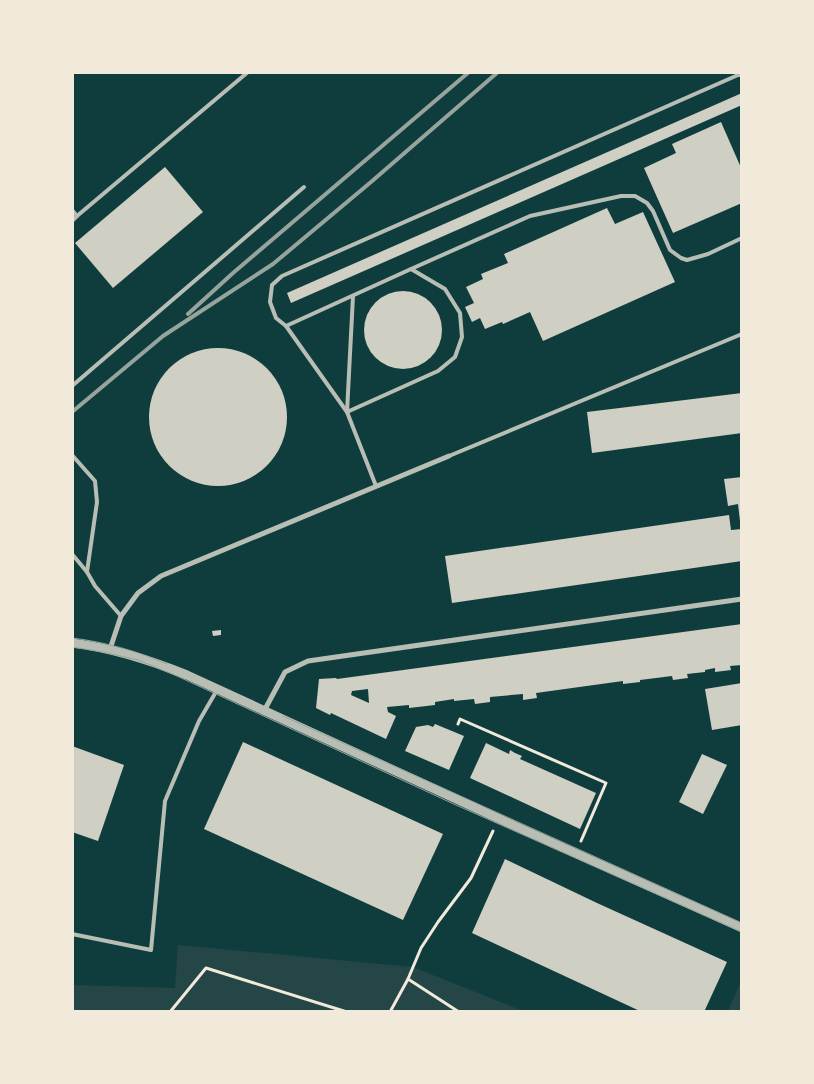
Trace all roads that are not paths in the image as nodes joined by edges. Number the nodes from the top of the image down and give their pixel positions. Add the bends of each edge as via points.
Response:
1 (248, 72) edge
2 (742, 75) edge
3 (304, 187) dead end
4 (72, 210) edge
5 (77, 216) junction
6 (72, 221) edge
7 (742, 238) edge
8 (411, 269) junction
9 (353, 296) junction
10 (286, 326) junction
11 (742, 334) edge
12 (72, 386) edge
13 (347, 412) junction
14 (72, 455) edge
15 (448, 456) joint
16 (376, 486) junction
17 (72, 554) edge
18 (87, 572) junction
19 (742, 599) edge
20 (121, 616) junction
21 (72, 643) edge
22 (110, 649) junction
23 (217, 690) junction
24 (264, 712) junction
25 (742, 928) edge
26 (72, 934) edge

1 - 5 lane
2 - 10 lane via 282,276 272,285 270,302 276,318
3 - 12 lane
4 - 5 lane
5 - 6 lane
7 - 8 lane via 708,254 687,260 681,258 670,250 653,211 646,203 635,196 621,196 530,216
8 - 9 lane
8 - 13 lane via 445,289 460,313 462,337 456,357 438,371
9 - 10 lane
9 - 13 lane
10 - 13 lane
11 - 15 lane
13 - 16 lane
14 - 18 lane via 95,481 97,502
15 - 16 street
16 - 20 street via 161,576 138,593
17 - 18 lane
18 - 20 lane
19 - 24 street via 308,660 285,672
20 - 22 street
21 - 22 street
22 - 23 street via 158,664
23 - 24 street
23 - 26 lane via 199,721 165,801 151,950
24 - 25 street

